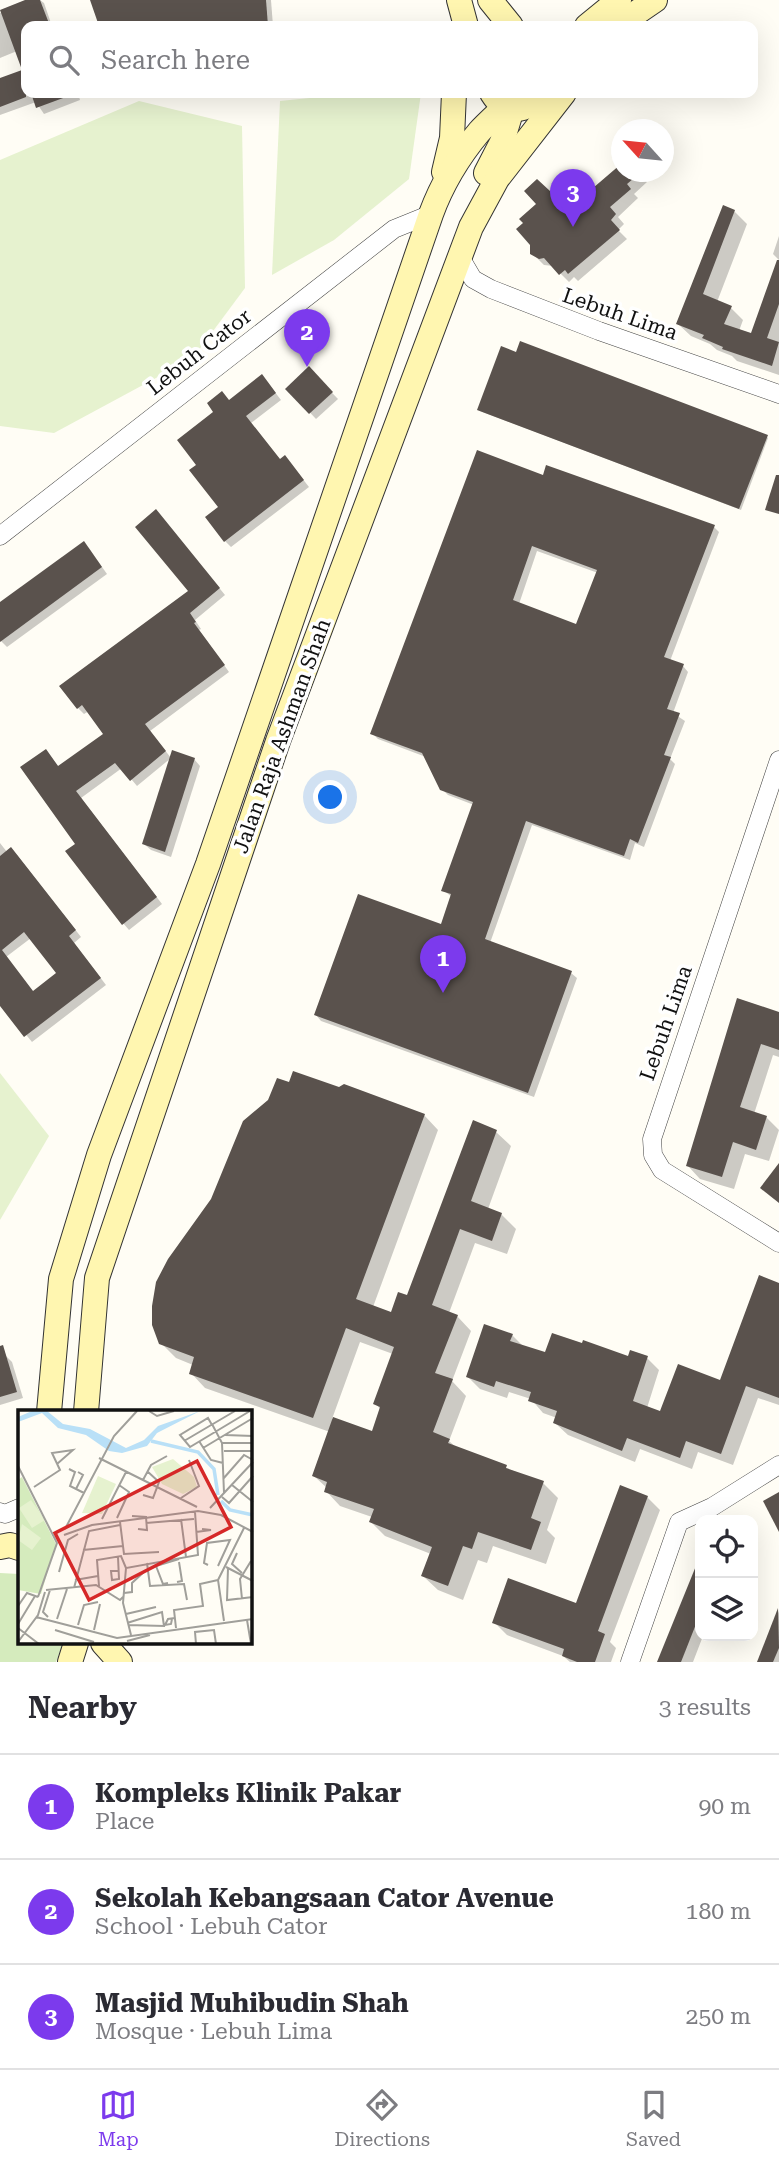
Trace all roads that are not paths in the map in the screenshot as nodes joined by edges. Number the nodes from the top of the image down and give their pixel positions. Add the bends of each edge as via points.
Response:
1 (456, 0) edge
2 (479, 0) edge
3 (490, 0) edge
4 (619, 0) edge
5 (655, 0) edge
6 (664, 0) edge
7 (454, 21) edge
8 (464, 21) edge
9 (487, 21) edge
10 (507, 21) edge
11 (593, 21) edge
12 (624, 21) edge
13 (637, 21) edge
14 (454, 98) edge
15 (510, 98) edge
16 (537, 98) edge
17 (560, 98) edge
18 (435, 203) junction
19 (471, 227) junction
20 (460, 257) junction
21 (779, 394) edge
22 (0, 536) edge
23 (779, 760) edge
24 (779, 1243) edge
25 (49, 1410) edge
26 (86, 1410) edge
27 (779, 1465) edge
28 (18, 1508) edge
29 (0, 1512) edge
30 (76, 1644) edge
31 (70, 1662) edge
32 (630, 1662) edge

1 - 7 main road
1 - 8 main road
2 - 9 main road
3 - 10 main road
4 - 11 main road
5 - 12 main road
6 - 13 main road
14 - 18 main road via 452,138
15 - 16 main road, Jalan Raja Ashman Shah via 527,106
15 - 18 main road, Jalan Raja Ashman Shah via 465,150
15 - 19 main road via 502,142 481,183
17 - 19 main road, Jalan Raja Ashman Shah via 504,169
18 - 22 street, Lebuh Cator via 394,229
18 - 25 main road, Jalan Raja Ashman Shah via 208,864 99,1156 61,1279
19 - 20 main road, Jalan Raja Ashman Shah
20 - 21 street, Lebuh Lima via 473,279 525,304
20 - 26 main road, Jalan Raja Ashman Shah via 278,741 97,1278
23 - 24 street, Lebuh Lima via 652,1139 653,1155 662,1170
27 - 32 street via 679,1522
28 - 29 street
30 - 31 main road

